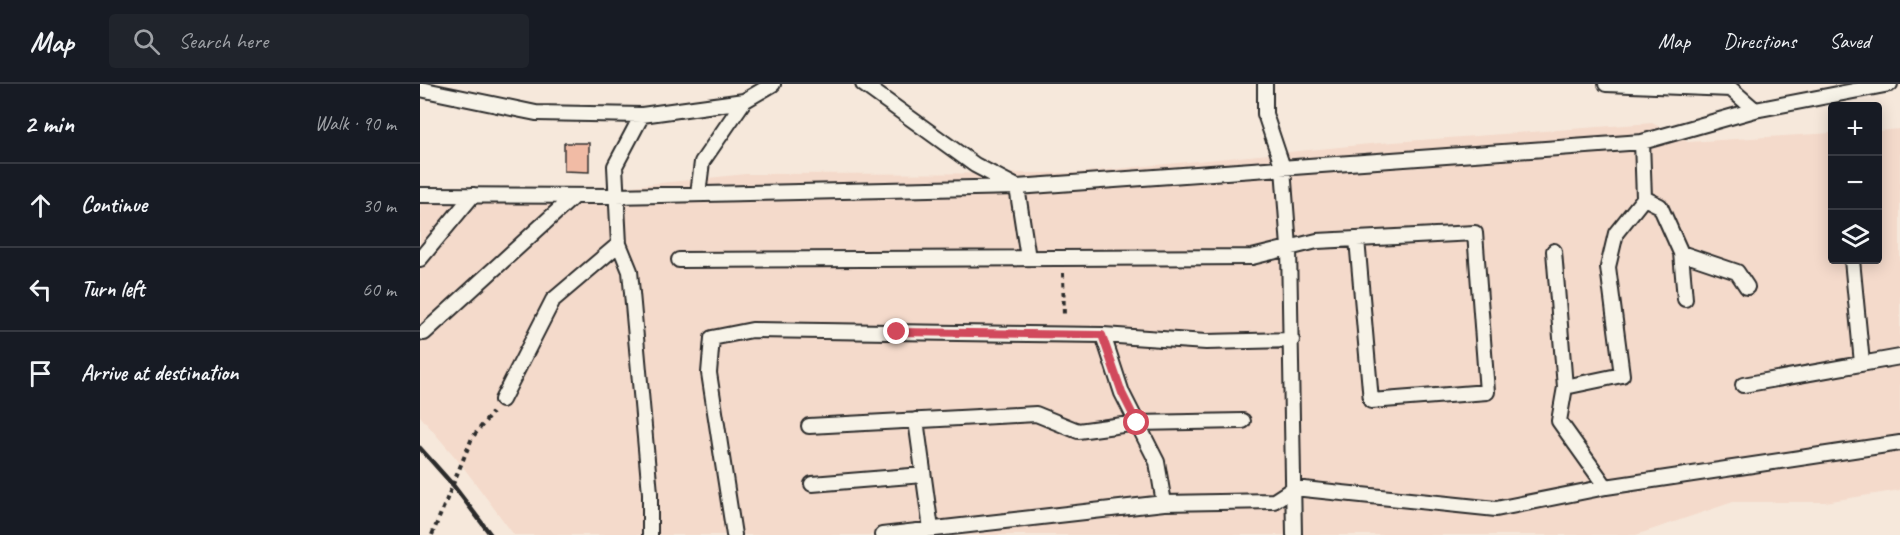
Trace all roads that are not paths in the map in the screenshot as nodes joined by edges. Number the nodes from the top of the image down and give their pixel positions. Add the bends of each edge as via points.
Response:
1 (773, 84) edge
2 (863, 84) edge
3 (1265, 84) edge
4 (1606, 84) edge
5 (1890, 84) edge
6 (420, 89) edge
7 (744, 102) junction
8 (1755, 110) junction
9 (642, 115) junction
10 (1642, 142) junction
11 (1283, 168) junction
12 (1017, 187) junction
13 (698, 194) junction
14 (420, 195) edge
15 (473, 195) junction
16 (574, 196) junction
17 (616, 196) junction
18 (1644, 198) junction
19 (1357, 239) junction
20 (427, 244) edge
21 (619, 244) junction
22 (1289, 248) junction
23 (1554, 250) dead end
24 (1681, 253) junction
25 (1028, 258) junction
26 (420, 259) edge
27 (679, 260) dead end
28 (1851, 264) edge
29 (1747, 287) dead end
30 (1685, 299) dead end
31 (424, 333) dead end
32 (1102, 335) junction
33 (1292, 340) junction
34 (1900, 357) edge
35 (1862, 363) junction
36 (1743, 385) dead end
37 (1565, 387) junction
38 (502, 400) road end
39 (915, 420) junction
40 (1243, 421) dead end
41 (1137, 423) junction
42 (808, 426) dead end
43 (1900, 442) edge
44 (923, 475) junction
45 (812, 484) dead end
46 (1606, 487) junction
47 (1294, 488) junction
48 (1164, 503) junction
49 (931, 529) junction
50 (650, 535) edge
51 (734, 535) edge
52 (882, 535) edge
53 (1294, 535) edge

1 - 7 lane
2 - 12 lane via 975,165
3 - 11 lane via 1265,114
4 - 8 lane via 1731,88
5 - 8 lane
6 - 9 lane via 536,112
7 - 9 lane
7 - 13 lane via 702,162
8 - 10 lane
9 - 17 lane via 615,166
10 - 11 lane
10 - 18 lane
11 - 12 lane
11 - 22 lane
12 - 13 lane
12 - 25 lane
13 - 17 lane
14 - 15 lane
15 - 16 lane
15 - 20 lane
16 - 17 lane
16 - 31 lane
17 - 21 lane
18 - 24 lane via 1660,206
18 - 37 lane via 1616,233 1608,267 1622,375
19 - 19 lane via 1371,401 1487,392 1475,233
19 - 22 lane via 1317,241
20 - 26 lane
21 - 38 lane via 553,300
21 - 50 lane via 630,271 650,493
22 - 25 lane via 1252,257
22 - 33 lane
23 - 37 lane
24 - 29 lane via 1737,272
24 - 30 lane
25 - 27 lane
28 - 35 lane
32 - 33 lane via 1206,342
32 - 41 lane
32 - 51 lane via 752,330 712,338 709,373
33 - 47 lane
34 - 35 lane
35 - 36 lane
37 - 46 lane via 1559,421
39 - 41 lane via 1036,414 1078,431
39 - 42 lane
39 - 44 lane
40 - 41 lane
41 - 48 lane via 1157,462
43 - 46 lane
44 - 45 lane
44 - 49 lane
46 - 47 lane via 1496,509
47 - 48 lane via 1274,501
47 - 53 lane
48 - 49 lane
49 - 52 lane

